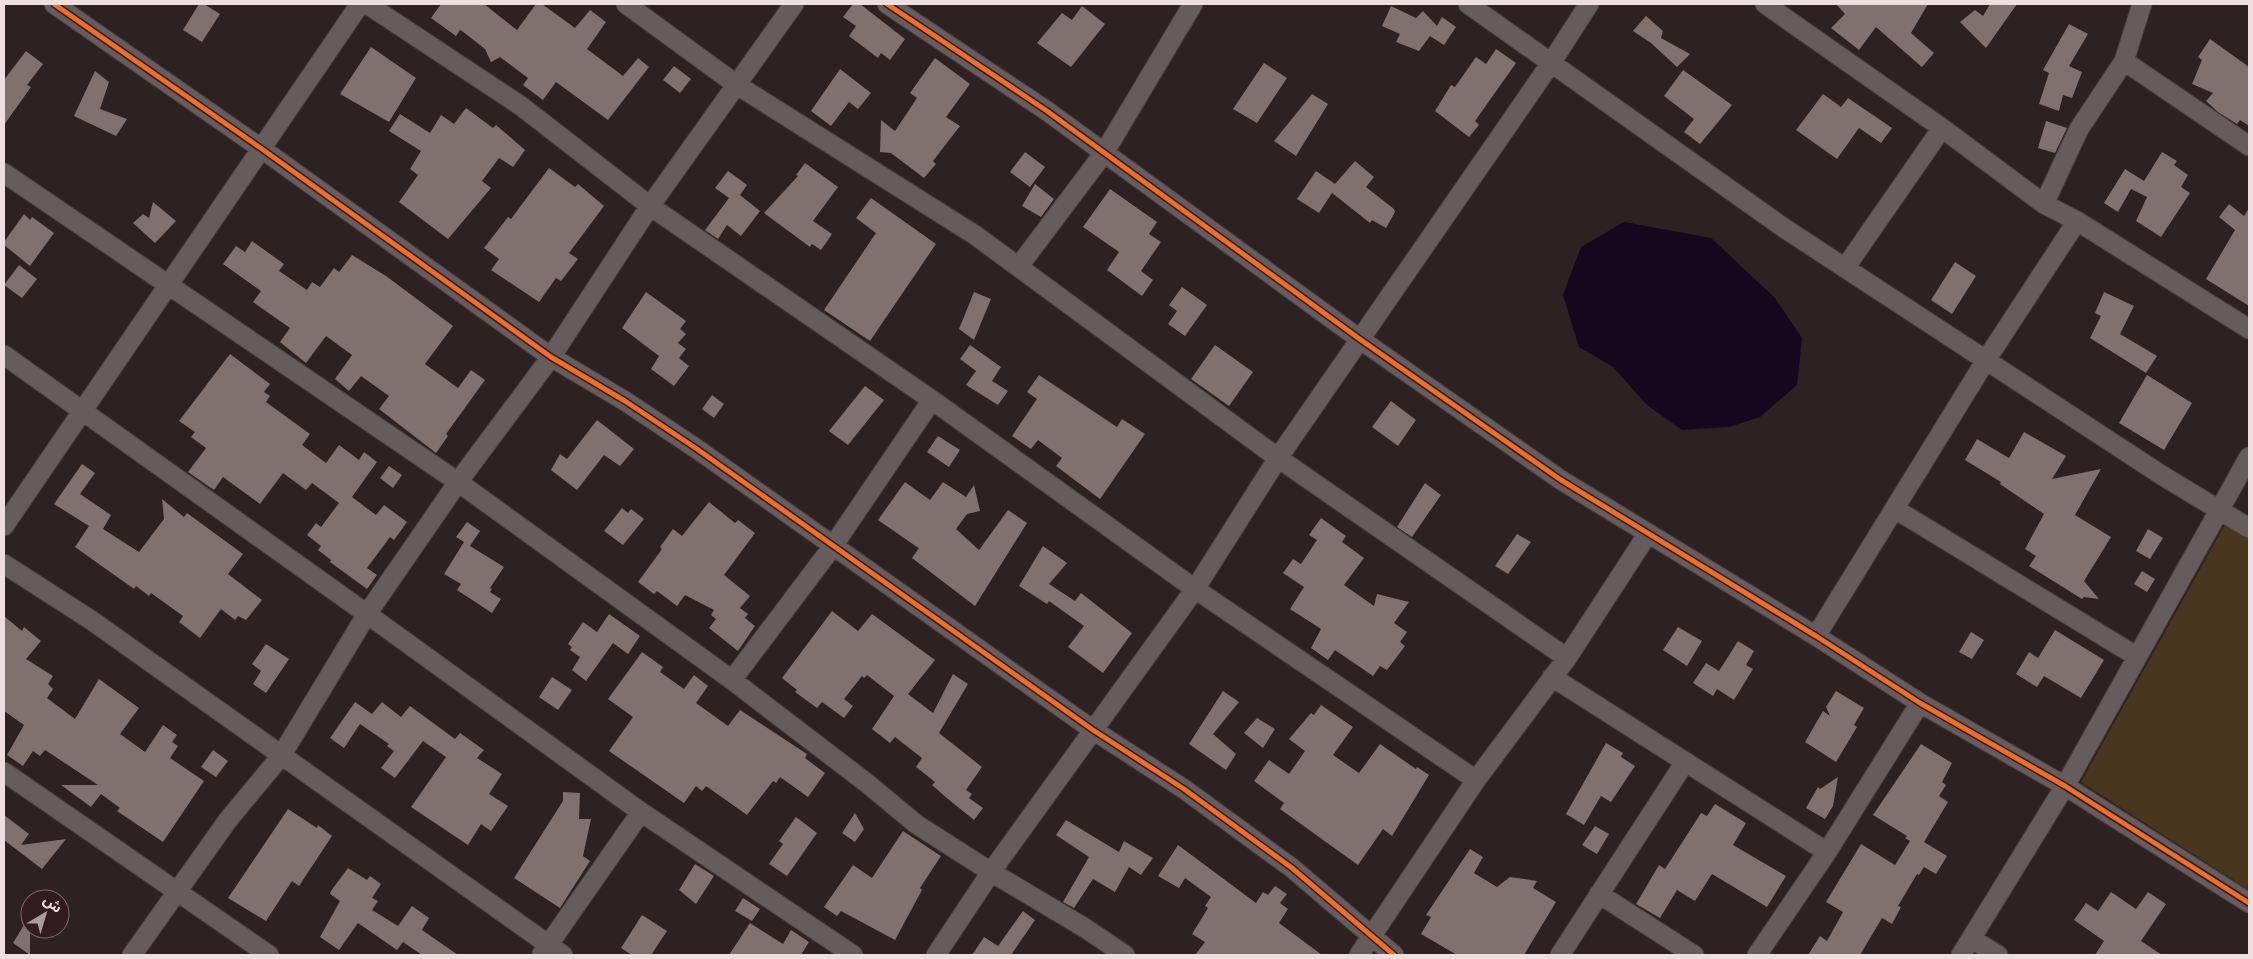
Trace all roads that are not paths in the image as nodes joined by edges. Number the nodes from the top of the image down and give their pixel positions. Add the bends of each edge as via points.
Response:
1 (54, 4) edge
2 (360, 4) edge
3 (367, 4) edge
4 (626, 4) edge
5 (794, 4) edge
6 (887, 4) edge
7 (1193, 4) edge
8 (1468, 4) edge
9 (1589, 4) edge
10 (1765, 4) edge
11 (2142, 4) edge
12 (2124, 61) junction
13 (1551, 63) junction
14 (737, 86) junction
15 (1942, 128) junction
16 (2249, 146) edge
17 (262, 149) junction
18 (1104, 153) junction
19 (4, 174) edge
20 (2044, 204) junction
21 (650, 206) junction
22 (2077, 221) junction
23 (1019, 266) junction
24 (1846, 268) junction
25 (168, 287) junction
26 (2249, 329) edge
27 (1361, 340) junction
28 (4, 355) edge
29 (551, 357) junction
30 (1986, 360) junction
31 (932, 400) junction
32 (81, 410) junction
33 (2249, 457) edge
34 (1278, 458) junction
35 (458, 482) junction
36 (1895, 509) junction
37 (2218, 510) junction
38 (4, 526) edge
39 (2249, 528) edge
40 (1648, 535) junction
41 (833, 546) junction
42 (4, 564) edge
43 (1195, 589) junction
44 (367, 614) junction
45 (1816, 636) junction
46 (2136, 656) junction
47 (1567, 658) junction
48 (1552, 677) junction
49 (732, 680) junction
50 (1920, 703) junction
51 (1093, 730) junction
52 (281, 756) junction
53 (1685, 762) junction
54 (4, 772) edge
55 (1476, 780) junction
56 (2065, 786) junction
57 (641, 812) junction
58 (1827, 852) junction
59 (991, 872) junction
60 (177, 890) junction
61 (1599, 894) junction
62 (2249, 903) edge
63 (1370, 937) junction
64 (1972, 938) junction
65 (551, 952) edge
66 (132, 955) edge
67 (269, 955) edge
68 (853, 955) edge
69 (936, 955) edge
70 (1125, 955) edge
71 (1359, 955) edge
72 (1394, 955) edge
73 (1560, 955) edge
74 (1694, 955) edge
75 (1757, 955) edge
76 (1961, 955) edge
77 (1998, 955) edge

1 - 17 street
2 - 17 street
3 - 21 street via 521,106
4 - 14 street
5 - 14 street
6 - 18 street
7 - 18 street
8 - 13 street
9 - 13 street
10 - 15 street
11 - 12 street
12 - 16 street
12 - 20 street via 2079,129
13 - 24 street
13 - 27 street
14 - 21 street
14 - 23 street
15 - 20 street
15 - 24 street
17 - 25 street
17 - 29 street
18 - 23 street
18 - 27 street
19 - 25 street
20 - 22 street
21 - 29 street
21 - 31 street
22 - 26 street
22 - 30 street
23 - 34 street
24 - 30 street
25 - 32 street
25 - 35 street
27 - 34 street
27 - 40 street via 1561,480
28 - 32 street
29 - 35 street
29 - 41 street via 625,401
30 - 36 street
30 - 37 street
31 - 41 street
31 - 43 street
32 - 38 street
32 - 44 street
33 - 37 street
34 - 43 street
34 - 47 street
35 - 44 street
35 - 49 street
36 - 45 street
36 - 46 street
37 - 39 street
37 - 46 street
40 - 45 street
40 - 47 street
41 - 49 street
41 - 51 street
42 - 52 street via 91,620
43 - 51 street
43 - 55 street
44 - 52 street
44 - 57 street
45 - 50 street
46 - 56 street
47 - 48 street
48 - 53 street
48 - 55 street
49 - 59 street via 916,824
50 - 56 street
50 - 58 street
51 - 59 street
51 - 63 street via 1184,789 1292,868
52 - 60 street via 228,820
52 - 65 street
53 - 58 street
53 - 61 street
54 - 60 street
55 - 63 street
56 - 62 street
56 - 64 street
57 - 65 street
57 - 68 street
58 - 75 street
59 - 69 street
59 - 70 street
60 - 66 street
60 - 67 street
61 - 73 street
61 - 74 street
63 - 71 street
63 - 72 street
64 - 76 street
64 - 77 street

